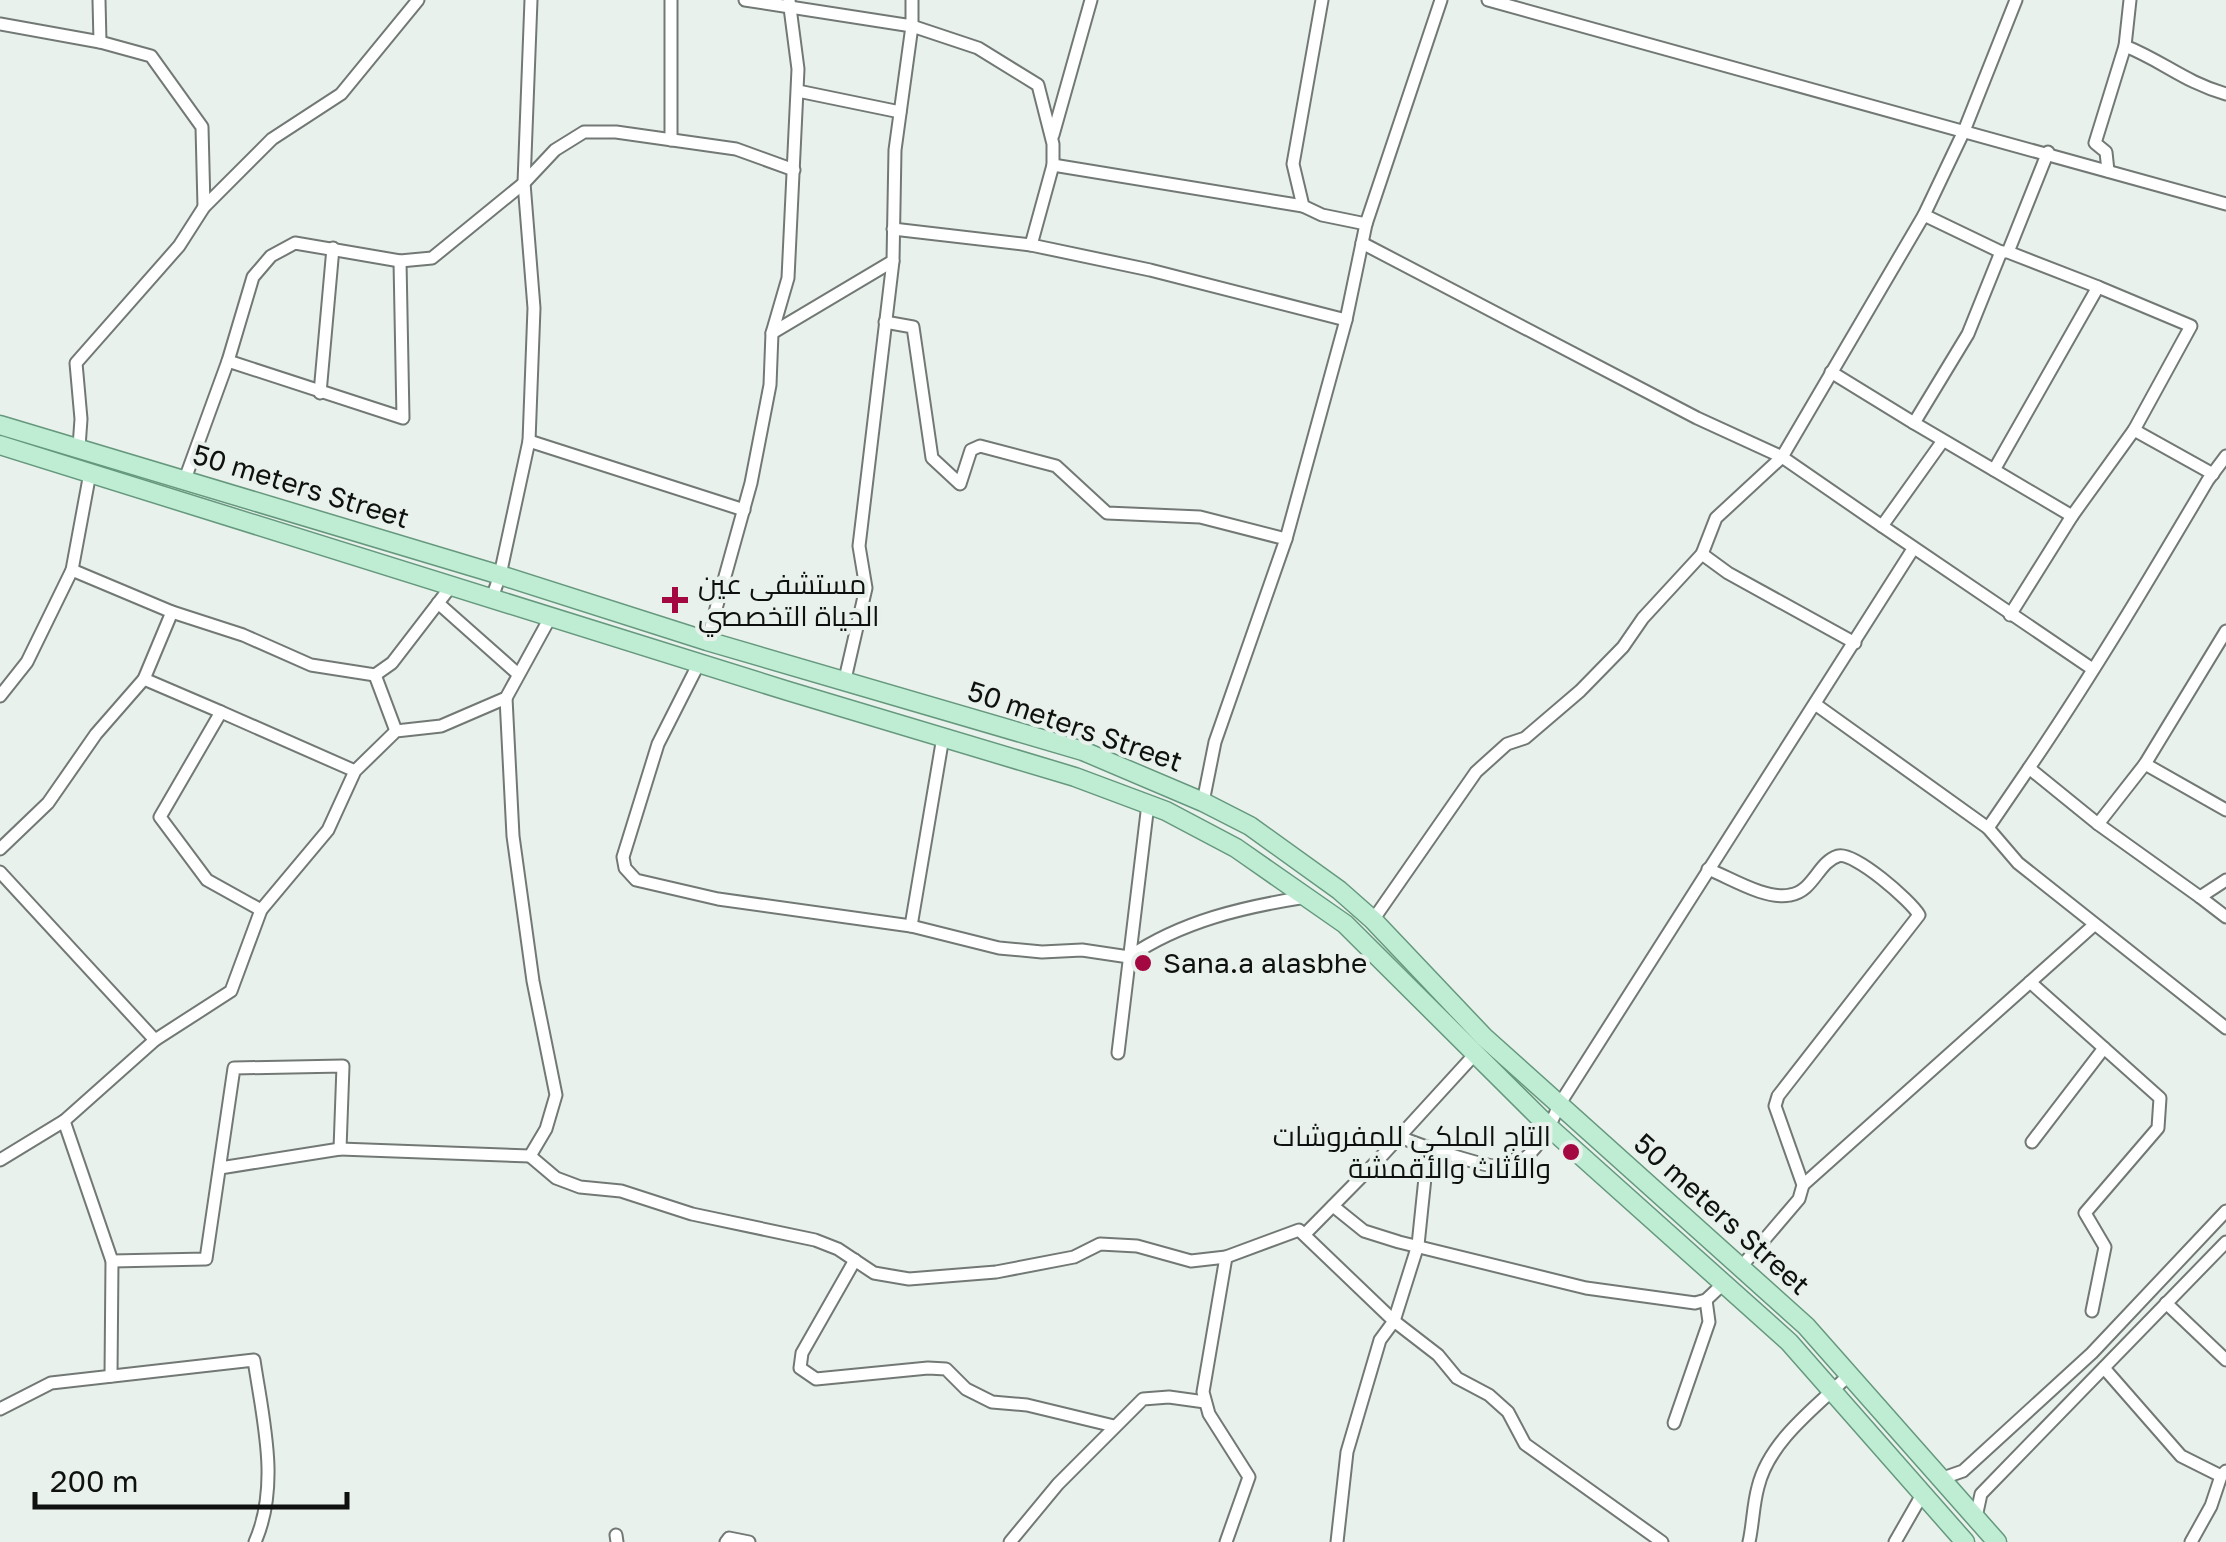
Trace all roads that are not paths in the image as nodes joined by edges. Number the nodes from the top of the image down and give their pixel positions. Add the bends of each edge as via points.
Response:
1 (99, 0) edge
2 (418, 0) edge
3 (531, 0) edge
4 (671, 0) edge
5 (745, 0) edge
6 (912, 0) edge
7 (1322, 0) edge
8 (1441, 0) edge
9 (1488, 0) edge
10 (2016, 0) edge
11 (2130, 0) edge
12 (789, 3) edge
13 (1086, 4) edge
14 (0, 24) edge
15 (912, 26) junction
16 (100, 42) junction
17 (2124, 46) junction
18 (798, 91) junction
19 (2226, 94) edge
20 (900, 112) junction
21 (1964, 131) junction
22 (670, 140) junction
23 (1052, 140) junction
24 (2048, 152) junction
25 (1053, 165) junction
26 (794, 170) junction
27 (2108, 171) junction
28 (524, 183) junction
29 (2226, 204) edge
30 (204, 206) junction
31 (1303, 206) junction
32 (1924, 215) junction
33 (1366, 224) junction
34 (893, 229) junction
35 (1362, 242) junction
36 (1031, 245) junction
37 (332, 248) junction
38 (2004, 252) junction
39 (400, 261) junction
40 (892, 262) junction
41 (2098, 287) junction
42 (1346, 320) junction
43 (886, 322) junction
44 (772, 334) junction
45 (228, 361) junction
46 (1830, 372) junction
47 (320, 392) junction
48 (1914, 423) junction
49 (0, 425) edge
50 (2134, 430) junction
51 (528, 442) junction
52 (1942, 442) junction
53 (0, 446) edge
54 (79, 447) junction
55 (2226, 456) edge
56 (1782, 457) junction
57 (1994, 470) junction
58 (90, 474) junction
59 (2213, 474) junction
60 (185, 479) junction
61 (744, 510) junction
62 (2072, 516) junction
63 (1882, 526) junction
64 (1286, 539) junction
65 (1913, 549) junction
66 (1702, 554) junction
67 (72, 570) junction
68 (500, 575) junction
69 (452, 586) junction
70 (492, 598) junction
71 (438, 603) junction
72 (172, 612) junction
73 (2010, 615) junction
74 (551, 616) junction
75 (2226, 631) edge
76 (707, 641) junction
77 (1854, 644) junction
78 (699, 663) junction
79 (792, 666) junction
80 (2092, 668) junction
81 (518, 674) junction
82 (375, 675) junction
83 (144, 679) junction
84 (846, 679) junction
85 (788, 691) junction
86 (0, 696) edge
87 (506, 698) junction
88 (1815, 704) junction
89 (220, 712) junction
90 (396, 731) junction
91 (943, 737) junction
92 (2144, 764) junction
93 (2029, 768) junction
94 (356, 772) junction
95 (1203, 802) junction
96 (1148, 804) junction
97 (2226, 810) edge
98 (2098, 824) junction
99 (1250, 826) junction
100 (1988, 828) junction
101 (1236, 848) junction
102 (0, 849) edge
103 (1708, 869) junction
104 (0, 872) edge
105 (2226, 880) edge
106 (1310, 896) junction
107 (2200, 897) junction
108 (261, 910) junction
109 (2226, 916) edge
110 (1374, 920) junction
111 (2094, 925) junction
112 (911, 926) junction
113 (1129, 956) junction
114 (2030, 982) junction
115 (2226, 1028) edge
116 (155, 1040) junction
117 (2104, 1048) junction
118 (1118, 1053) dead end
119 (1475, 1054) junction
120 (1558, 1105) junction
121 (64, 1121) junction
122 (1550, 1128) junction
123 (1400, 1137) junction
124 (2032, 1142) dead end
125 (1428, 1148) junction
126 (340, 1149) junction
127 (530, 1156) junction
128 (0, 1160) edge
129 (220, 1168) junction
130 (1803, 1186) junction
131 (1332, 1206) junction
132 (2226, 1211) edge
133 (1306, 1233) junction
134 (2226, 1242) edge
135 (1418, 1245) junction
136 (1721, 1249) junction
137 (1226, 1257) junction
138 (855, 1260) junction
139 (112, 1261) junction
140 (1707, 1267) junction
141 (1741, 1267) junction
142 (1724, 1282) junction
143 (1706, 1300) junction
144 (2166, 1303) junction
145 (2092, 1311) dead end
146 (1394, 1321) junction
147 (2226, 1360) edge
148 (2104, 1368) junction
149 (111, 1376) junction
150 (1848, 1376) junction
151 (1833, 1390) junction
152 (1205, 1402) junction
153 (0, 1410) edge
154 (1674, 1423) dead end
155 (1114, 1426) junction
156 (2224, 1473) edge
157 (1943, 1478) junction
158 (1922, 1493) junction
159 (1976, 1517) junction
160 (255, 1542) edge
161 (726, 1542) edge
162 (749, 1542) edge
163 (1010, 1542) edge
164 (1226, 1542) edge
165 (1337, 1542) edge
166 (1662, 1542) edge
167 (1749, 1542) edge
168 (1894, 1542) edge
169 (1965, 1542) edge
170 (1997, 1542) edge
171 (2191, 1542) edge

1 - 16 street
2 - 30 street via 341,94 272,138
3 - 28 street
4 - 22 street
5 - 12 street
6 - 15 street
7 - 31 street via 1293,164
8 - 33 street
9 - 21 street
10 - 21 street
11 - 17 street
12 - 15 street
12 - 18 street
13 - 23 street
14 - 16 street
15 - 20 street
15 - 23 street via 978,48 1038,85
16 - 30 street via 150,56 202,127
17 - 19 street via 2197,86
17 - 27 street via 2095,142 2106,152
18 - 20 street
18 - 26 street
20 - 34 street
21 - 24 street
21 - 32 street
22 - 26 street via 736,150
22 - 28 street via 584,132 555,150
23 - 25 street
24 - 27 street
24 - 38 street
25 - 31 street
25 - 36 street
26 - 44 street via 788,278
27 - 29 street
28 - 39 street via 432,258
28 - 51 street via 534,308
30 - 54 street via 179,246 76,363
31 - 33 street
32 - 38 street
32 - 46 street
33 - 35 street
34 - 36 street
34 - 40 street
35 - 42 street
35 - 56 street
36 - 42 street
37 - 39 street
37 - 45 street via 295,243 271,256 253,276
37 - 47 street
38 - 41 street
38 - 48 street via 1968,334
39 - 47 street via 403,418
40 - 43 street
40 - 44 street
41 - 50 street via 2191,326
41 - 57 street
42 - 64 street
43 - 64 street via 913,327 932,458 960,484 971,450 980,446 1056,466 1107,513 1200,517
43 - 84 street via 859,546 866,588
44 - 61 street via 770,385
45 - 47 street
45 - 60 street
46 - 48 street
46 - 56 street
48 - 52 street
49 - 54 main road, 50 meters Street
50 - 59 street
50 - 62 street
51 - 61 street
51 - 68 street
52 - 57 street
52 - 63 street
53 - 58 main road, 50 meters Street
54 - 60 main road, 50 meters Street
55 - 59 street
56 - 63 street
56 - 66 street via 1716,518
57 - 62 street
58 - 67 street
58 - 69 main road, 50 meters Street
59 - 80 street
60 - 68 main road, 50 meters Street
61 - 76 street
62 - 73 street
63 - 65 street
64 - 95 street via 1215,742
65 - 73 street
65 - 77 street
66 - 77 street
66 - 110 street via 1580,691 1476,772
67 - 72 street
67 - 86 street via 26,662
68 - 70 street
68 - 76 main road, 50 meters Street
69 - 70 main road, 50 meters Street
69 - 71 street
70 - 74 main road, 50 meters Street
71 - 81 street
71 - 82 street
72 - 82 street via 311,664
72 - 83 street
73 - 80 street
74 - 78 main road, 50 meters Street
74 - 81 street
75 - 92 street
76 - 79 main road, 50 meters Street
77 - 88 street
78 - 85 main road, 50 meters Street
78 - 112 street via 658,744 625,868 636,880 718,900
79 - 84 main road, 50 meters Street
79 - 85 main road
80 - 93 street
81 - 87 street
82 - 90 street
83 - 89 street
83 - 102 street via 48,803
84 - 95 main road, 50 meters Street via 1083,751
85 - 91 main road, 50 meters Street
87 - 90 street via 442,726
87 - 127 street via 513,836 556,1095
88 - 100 street
88 - 103 street
89 - 94 street
89 - 108 street via 160,817 206,880
90 - 94 street
91 - 96 main road, 50 meters Street
91 - 112 street
92 - 97 street
92 - 98 street
93 - 98 street
93 - 100 street
94 - 108 street via 328,830
95 - 99 main road, 50 meters Street
96 - 101 main road, 50 meters Street
96 - 113 street
98 - 107 street
99 - 101 main road
99 - 110 main road, 50 meters Street
100 - 111 street via 2018,863
101 - 106 main road, 50 meters Street
103 - 120 street
103 - 130 street via 1776,896 1792,895 1844,855 1913,904 1918,915 1778,1096 1775,1106
104 - 116 street
105 - 107 street
106 - 113 street via 1200,920
106 - 119 main road, 50 meters Street
107 - 109 street
108 - 116 street via 231,991
110 - 120 main road, 50 meters Street
111 - 114 street
111 - 115 street
112 - 113 street via 999,948
113 - 118 street
114 - 117 street
114 - 130 street
116 - 121 street
117 - 124 street
117 - 145 street via 2162,1106 2158,1128 2085,1213 2105,1247
119 - 122 main road, 50 meters Street
119 - 123 street
120 - 122 street
120 - 136 main road, 50 meters Street
121 - 128 street
121 - 139 street
122 - 125 street via 1523,1159 1504,1167
122 - 140 main road, 50 meters Street
123 - 125 street
123 - 131 street
125 - 135 street
126 - 127 street
126 - 129 street
126 - 129 street via 344,1066 234,1068
127 - 138 street via 580,1187 815,1240
129 - 139 street via 206,1259
130 - 141 street
131 - 133 street
131 - 135 street via 1364,1230
132 - 157 street via 2092,1353 1963,1471
133 - 137 street
133 - 146 street
134 - 144 street
135 - 143 street via 1586,1288
135 - 146 street
136 - 140 main road
136 - 141 main road, 50 meters Street
137 - 138 street via 1191,1261 1100,1244 1074,1257 1015,1268 910,1279 874,1273
137 - 152 street
138 - 155 street via 802,1353 800,1368 816,1379 946,1370 992,1402
139 - 149 street
140 - 142 main road, 50 meters Street
141 - 150 main road, 50 meters Street via 1806,1326
142 - 143 street
142 - 151 main road, 50 meters Street
143 - 154 street via 1709,1322
144 - 147 street
144 - 148 street
146 - 165 street via 1380,1340 1347,1452
146 - 166 street via 1457,1378 1508,1412 1524,1444
148 - 156 street via 2181,1456
148 - 159 street via 1981,1494
149 - 153 street via 51,1383
149 - 160 street via 254,1360 268,1482
150 - 151 street
150 - 157 main road, 50 meters Street
151 - 158 main road, 50 meters Street
151 - 167 street via 1766,1464
152 - 155 street via 1143,1399
152 - 164 street via 1249,1477
155 - 163 street
156 - 171 street
157 - 159 main road, 50 meters Street
158 - 168 street
158 - 169 main road, 50 meters Street
159 - 170 main road, 50 meters Street
161 - 162 street

